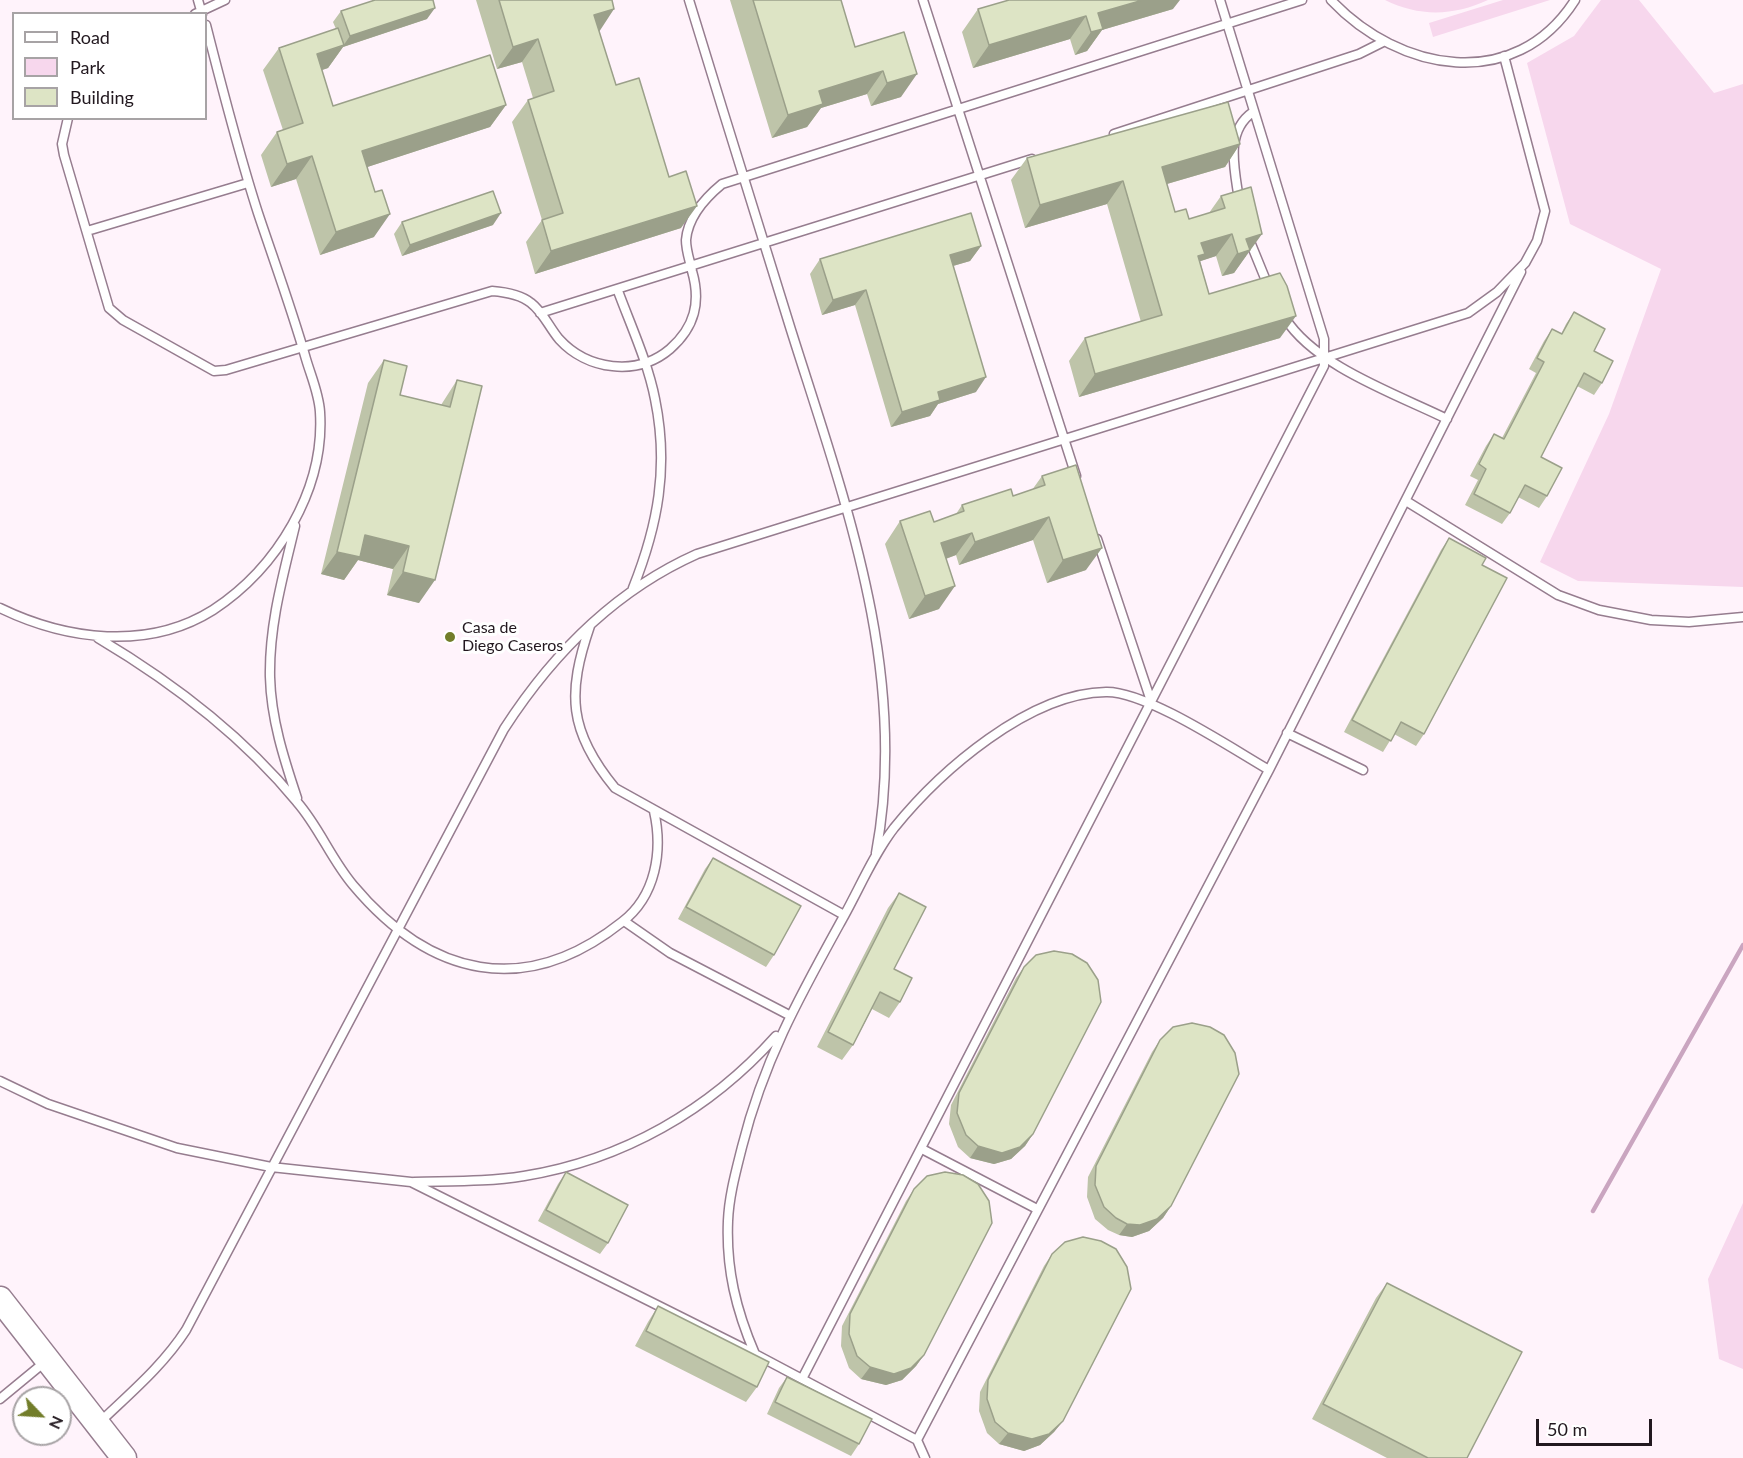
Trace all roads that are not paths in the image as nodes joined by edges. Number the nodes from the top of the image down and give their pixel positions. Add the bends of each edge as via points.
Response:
1 (225, 0) edge
2 (689, 0) edge
3 (923, 0) edge
4 (1220, 0) edge
5 (1302, 0) edge
6 (1332, 0) edge
7 (1575, 0) edge
8 (202, 12) edge
9 (1227, 23) junction
10 (207, 29) edge
11 (1383, 42) junction
12 (1504, 56) junction
13 (1247, 92) junction
14 (957, 109) junction
15 (1253, 112) junction
16 (68, 120) edge
17 (1102, 137) edge
18 (1046, 155) edge
19 (743, 176) junction
20 (979, 176) junction
21 (248, 183) junction
22 (1241, 213) edge
23 (87, 231) junction
24 (1247, 231) edge
25 (763, 243) junction
26 (1526, 263) junction
27 (691, 266) junction
28 (618, 291) junction
29 (1274, 297) edge
30 (1279, 307) edge
31 (540, 313) junction
32 (303, 346) junction
33 (1324, 359) junction
34 (644, 364) junction
35 (1446, 419) junction
36 (1064, 441) junction
37 (1078, 484) edge
38 (1406, 501) junction
39 (300, 508) junction
40 (847, 509) junction
41 (1093, 528) edge
42 (633, 588) junction
43 (0, 608) edge
44 (1743, 617) edge
45 (592, 622) junction
46 (98, 638) junction
47 (1152, 704) junction
48 (1287, 733) junction
49 (1269, 770) junction
50 (1363, 770) dead end
51 (298, 803) junction
52 (654, 811) junction
53 (875, 859) junction
54 (844, 915) junction
55 (624, 921) junction
56 (399, 929) junction
57 (789, 1015) junction
58 (783, 1029) junction
59 (0, 1081) edge
60 (922, 1149) junction
61 (271, 1167) junction
62 (411, 1182) junction
63 (1037, 1209) junction
64 (0, 1299) edge
65 (755, 1354) junction
66 (48, 1359) junction
67 (802, 1379) junction
68 (0, 1399) edge
69 (98, 1424) junction
70 (917, 1440) junction
71 (124, 1458) edge
72 (925, 1458) edge

1 - 8 lane
2 - 19 lane
3 - 14 lane
4 - 9 lane
5 - 9 lane
6 - 11 lane via 1358,26
7 - 12 lane via 1544,35
9 - 13 lane
9 - 14 lane
10 - 21 lane
11 - 12 lane via 1415,56 1449,63
11 - 13 lane
12 - 26 lane via 1545,211
13 - 15 lane
13 - 17 lane
14 - 19 lane
14 - 20 lane
15 - 22 lane via 1240,123 1233,142
15 - 33 lane via 1324,339
16 - 23 lane via 62,144
18 - 20 lane
19 - 25 lane
19 - 27 lane via 722,184 702,203 688,227
20 - 25 lane
20 - 36 lane
21 - 23 lane
21 - 32 lane
23 - 32 lane via 109,308 201,365 214,371 226,370
24 - 29 lane
25 - 27 lane
25 - 40 lane
26 - 33 lane via 1497,292 1468,313
26 - 35 lane
27 - 28 lane
27 - 34 lane via 697,293 696,312 688,329 668,350
28 - 31 lane
28 - 34 lane
30 - 33 lane via 1300,338
31 - 32 lane via 524,298 492,291
31 - 34 lane via 560,340 592,362
32 - 39 lane via 320,410 320,430 312,475
33 - 35 lane
33 - 36 lane
33 - 47 lane via 1318,382
34 - 42 lane via 655,398 662,454 652,539
35 - 38 lane
36 - 37 lane
36 - 40 lane
38 - 44 lane via 1558,594 1599,610 1679,622
38 - 48 lane
39 - 46 lane via 273,556 234,596 216,608 160,631
39 - 51 lane via 274,619 270,678 281,749
40 - 42 lane via 697,554
40 - 53 lane via 867,587 882,687 885,737
41 - 47 lane
42 - 45 lane
43 - 46 lane via 37,623
45 - 52 lane via 578,662 574,692 577,721 586,746 615,788
45 - 56 lane via 540,678 504,729
46 - 51 lane via 199,705
47 - 49 lane
47 - 53 lane via 1119,692 1103,692 1078,695 1024,717 987,740 939,780 893,830
47 - 60 lane
48 - 49 lane
48 - 50 lane
49 - 63 lane
51 - 56 lane via 352,884
52 - 54 lane
52 - 55 lane via 656,868 645,896
53 - 54 lane
54 - 57 lane
55 - 56 lane via 580,951 552,962 501,971 451,959
55 - 57 lane via 670,953
56 - 61 lane
57 - 58 lane
58 - 62 lane via 748,1067 705,1101 641,1140 600,1158 524,1176
58 - 65 lane via 749,1118 728,1220 730,1281
59 - 61 lane via 105,1126 177,1148
60 - 63 lane
60 - 67 lane
61 - 62 lane
61 - 69 lane via 172,1352
62 - 65 lane
63 - 70 lane
64 - 66 street
65 - 67 lane
66 - 68 lane
66 - 69 street
67 - 70 lane
69 - 71 street
70 - 72 lane

